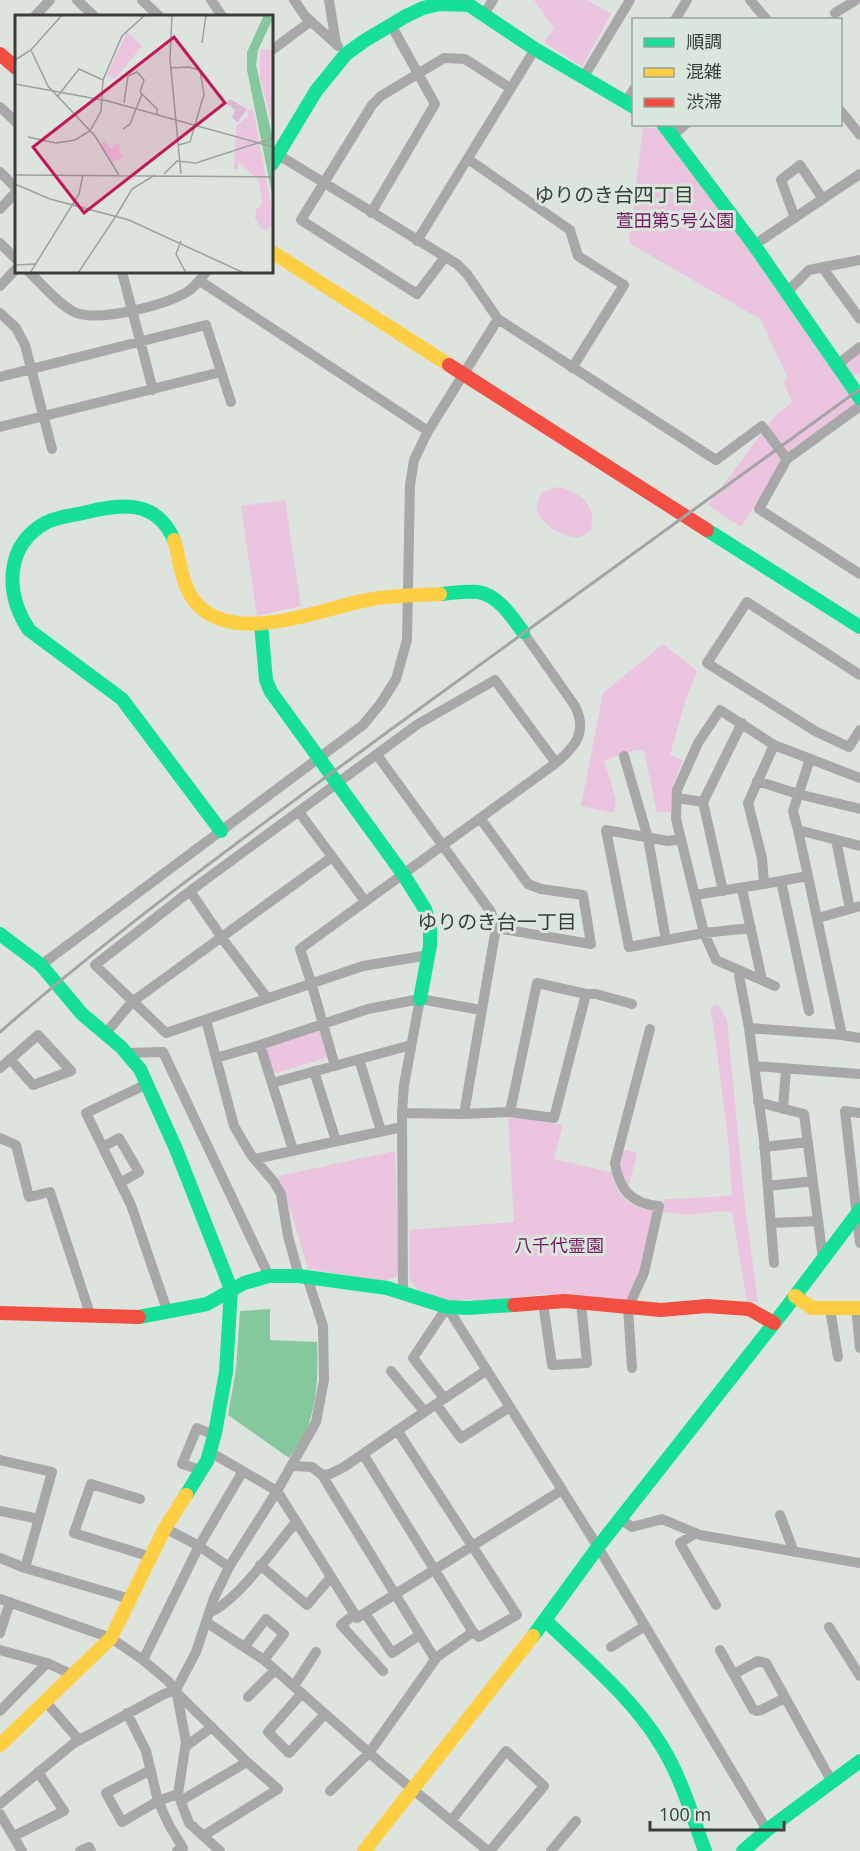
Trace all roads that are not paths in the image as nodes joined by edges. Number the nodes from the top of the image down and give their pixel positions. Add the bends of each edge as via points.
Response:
1 (50, 0) edge
2 (76, 0) edge
3 (142, 0) edge
4 (211, 0) edge
5 (294, 0) edge
6 (329, 0) edge
7 (493, 0) edge
8 (630, 0) edge
9 (687, 0) edge
10 (750, 0) edge
11 (856, 0) edge
12 (835, 13) dead end
13 (484, 14) junction
14 (36, 15) edge
15 (93, 15) edge
16 (158, 15) edge
17 (221, 15) edge
18 (676, 18) edge
19 (765, 18) edge
20 (310, 21) junction
21 (391, 25) junction
22 (273, 49) edge
23 (341, 49) junction
24 (535, 49) junction
25 (0, 54) edge
26 (15, 67) edge
27 (419, 72) junction
28 (583, 78) junction
29 (510, 88) junction
30 (629, 105) edge
31 (0, 107) edge
32 (842, 112) edge
33 (15, 121) edge
34 (665, 126) edge
35 (684, 126) edge
36 (859, 131) edge
37 (673, 135) junction
38 (273, 157) edge
39 (468, 159) junction
40 (0, 172) edge
41 (860, 174) edge
42 (324, 185) junction
43 (15, 189) edge
44 (15, 191) edge
45 (823, 199) junction
46 (0, 209) edge
47 (371, 213) junction
48 (795, 218) junction
49 (417, 241) junction
50 (0, 243) edge
51 (754, 245) junction
52 (273, 253) edge
53 (445, 257) junction
54 (15, 258) edge
55 (860, 260) edge
56 (822, 267) junction
57 (15, 270) edge
58 (30, 273) edge
59 (122, 273) edge
60 (203, 276) edge
61 (0, 286) edge
62 (787, 292) junction
63 (132, 310) junction
64 (0, 313) edge
65 (498, 319) junction
66 (860, 319) edge
67 (140, 342) junction
68 (860, 347) edge
69 (837, 365) junction
70 (572, 368) junction
71 (32, 369) junction
72 (221, 372) junction
73 (464, 375) junction
74 (0, 376) edge
75 (153, 390) junction
76 (860, 398) edge
77 (231, 402) dead end
78 (860, 406) edge
79 (44, 416) junction
80 (0, 427) edge
81 (428, 431) junction
82 (52, 449) dead end
83 (787, 459) junction
84 (860, 574) edge
85 (407, 596) junction
86 (261, 624) junction
87 (860, 627) edge
88 (523, 632) joint
89 (860, 675) edge
90 (742, 723) junction
91 (860, 730) edge
92 (774, 745) junction
93 (377, 754) junction
94 (624, 756) dead end
95 (317, 758) junction
96 (810, 759) junction
97 (556, 763) junction
98 (860, 778) edge
99 (758, 781) junction
100 (336, 784) junction
101 (798, 794) junction
102 (677, 798) junction
103 (703, 802) junction
104 (860, 809) edge
105 (299, 812) junction
106 (480, 818) junction
107 (798, 830) junction
108 (221, 831) junction
109 (648, 838) junction
110 (681, 839) junction
111 (836, 840) junction
112 (443, 844) junction
113 (860, 846) edge
114 (332, 857) junction
115 (403, 874) junction
116 (808, 876) junction
117 (781, 881) junction
118 (764, 884) junction
119 (742, 889) junction
120 (190, 891) junction
121 (723, 891) junction
122 (695, 895) junction
123 (365, 901) junction
124 (855, 907) edge
125 (818, 918) junction
126 (496, 928) junction
127 (751, 928) junction
128 (704, 933) junction
129 (0, 934) edge
130 (222, 938) junction
131 (666, 940) junction
132 (429, 955) junction
133 (41, 965) junction
134 (738, 970) junction
135 (762, 980) junction
136 (311, 982) junction
137 (775, 986) dead end
138 (586, 994) junction
139 (267, 998) junction
140 (420, 999) junction
141 (132, 1002) junction
142 (632, 1004) dead end
143 (481, 1010) junction
144 (808, 1011) dead end
145 (206, 1020) junction
146 (323, 1023) junction
147 (748, 1028) junction
148 (650, 1029) dead end
149 (105, 1034) junction
150 (842, 1035) junction
151 (860, 1038) edge
152 (260, 1045) junction
153 (411, 1045) junction
154 (127, 1053) junction
155 (216, 1058) junction
156 (10, 1059) junction
157 (359, 1059) junction
158 (335, 1066) junction
159 (754, 1066) junction
160 (0, 1068) edge
161 (786, 1069) junction
162 (314, 1071) junction
163 (860, 1074) edge
164 (272, 1083) junction
165 (147, 1084) junction
166 (759, 1102) junction
167 (783, 1109) junction
168 (510, 1112) junction
169 (402, 1113) junction
170 (860, 1113) edge
171 (464, 1114) junction
172 (402, 1127) junction
173 (381, 1131) junction
174 (0, 1138) edge
175 (336, 1141) junction
176 (808, 1142) junction
177 (103, 1147) junction
178 (764, 1147) junction
179 (293, 1150) junction
180 (255, 1159) junction
181 (813, 1181) junction
182 (120, 1183) junction
183 (768, 1186) junction
184 (858, 1212) edge
185 (818, 1221) junction
186 (772, 1223) junction
187 (860, 1243) edge
188 (823, 1259) junction
189 (774, 1263) dead end
190 (269, 1276) junction
191 (303, 1276) junction
192 (231, 1289) junction
193 (403, 1292) junction
194 (795, 1296) junction
195 (543, 1303) junction
196 (581, 1303) junction
197 (447, 1307) junction
198 (628, 1308) junction
199 (830, 1308) junction
200 (858, 1308) edge
201 (0, 1313) edge
202 (168, 1313) junction
203 (91, 1317) junction
204 (774, 1323) junction
205 (860, 1348) edge
206 (838, 1357) dead end
207 (632, 1368) dead end
208 (486, 1370) junction
209 (391, 1371) dead end
210 (440, 1401) junction
211 (510, 1407) junction
212 (424, 1411) junction
213 (397, 1430) junction
214 (214, 1435) junction
215 (210, 1452) junction
216 (363, 1454) junction
217 (0, 1460) edge
218 (292, 1466) junction
219 (201, 1470) junction
220 (243, 1472) junction
221 (322, 1475) junction
222 (562, 1490) junction
223 (277, 1491) junction
224 (140, 1499) dead end
225 (0, 1511) edge
226 (780, 1515) dead end
227 (39, 1519) junction
228 (620, 1519) junction
229 (296, 1522) junction
230 (165, 1528) junction
231 (696, 1533) junction
232 (198, 1546) junction
233 (472, 1546) junction
234 (598, 1547) junction
235 (794, 1552) junction
236 (151, 1557) junction
237 (0, 1558) edge
238 (860, 1563) edge
239 (260, 1565) junction
240 (229, 1567) junction
241 (25, 1568) junction
242 (434, 1570) junction
243 (331, 1577) junction
244 (395, 1594) junction
245 (130, 1599) junction
246 (5, 1600) edge
247 (716, 1605) dead end
248 (360, 1613) junction
249 (208, 1617) junction
250 (545, 1620) junction
251 (645, 1626) junction
252 (830, 1627) dead end
253 (0, 1632) edge
254 (473, 1632) junction
255 (420, 1635) junction
256 (111, 1638) junction
257 (245, 1646) junction
258 (611, 1647) dead end
259 (0, 1650) edge
260 (720, 1650) dead end
261 (316, 1652) dead end
262 (435, 1659) junction
263 (143, 1660) junction
264 (264, 1660) junction
265 (47, 1663) junction
266 (275, 1670) junction
267 (383, 1671) dead end
268 (734, 1674) junction
269 (73, 1675) junction
270 (860, 1676) edge
271 (298, 1690) junction
272 (176, 1692) junction
273 (248, 1697) dead end
274 (785, 1698) junction
275 (46, 1702) junction
276 (0, 1711) edge
277 (127, 1713) junction
278 (325, 1714) junction
279 (212, 1727) junction
280 (79, 1740) junction
281 (0, 1745) edge
282 (185, 1748) junction
283 (369, 1753) junction
284 (860, 1761) edge
285 (247, 1762) junction
286 (151, 1770) junction
287 (38, 1773) junction
288 (832, 1782) junction
289 (412, 1789) junction
290 (330, 1791) dead end
291 (180, 1797) junction
292 (158, 1801) junction
293 (0, 1804) edge
294 (0, 1814) edge
295 (451, 1821) junction
296 (576, 1821) dead end
297 (767, 1830) junction
298 (14, 1836) junction
299 (203, 1836) junction
300 (22, 1851) edge
301 (80, 1851) edge
302 (91, 1851) edge
303 (177, 1851) edge
304 (220, 1851) edge
305 (364, 1851) edge
306 (489, 1851) edge
307 (551, 1851) edge
308 (705, 1851) edge
309 (743, 1851) edge

1 - 14 street
2 - 15 street
3 - 16 street
4 - 17 street
5 - 20 street
6 - 23 street
7 - 13 street
8 - 28 street
9 - 18 street
10 - 19 street
11 - 12 street
13 - 21 main road via 457,1 435,1
13 - 24 main road
20 - 22 street
20 - 23 street
21 - 23 main road
21 - 27 street
23 - 38 main road
24 - 28 main road
24 - 29 street
25 - 26 main road
27 - 29 street via 444,58 465,59
27 - 42 street via 372,105
27 - 47 street via 435,104
28 - 30 main road
29 - 39 street
31 - 33 street
32 - 36 street
34 - 37 main road
35 - 37 street
37 - 51 main road
38 - 42 street
39 - 49 street
39 - 70 street via 570,230 578,256 624,285
40 - 43 street
41 - 45 street
42 - 47 street
42 - 53 street via 301,220 417,294
44 - 46 street
45 - 48 street
45 - 48 street via 800,165 781,180
47 - 49 street
48 - 51 street
49 - 53 street
50 - 54 street
51 - 62 main road
52 - 73 main road
53 - 65 street via 467,274
55 - 56 street
56 - 62 street via 809,270
56 - 66 street
57 - 61 street
58 - 63 street via 76,313 103,316
59 - 63 street
60 - 63 street via 188,291
60 - 81 street
62 - 69 main road
63 - 67 street
64 - 71 street via 21,336
65 - 70 street
65 - 73 street
67 - 71 street
67 - 72 street via 206,325
67 - 75 street
68 - 69 street
69 - 76 main road
70 - 83 street via 716,460 762,426
71 - 74 street
71 - 79 street
72 - 75 street
72 - 77 street
73 - 81 street
73 - 87 main road
75 - 79 street
78 - 83 street
79 - 80 street
79 - 82 street
81 - 85 street via 414,460 410,485
83 - 84 street via 759,509
85 - 86 main road via 369,599
85 - 88 main road via 479,592 505,608
85 - 95 street via 407,640 396,679 363,725
86 - 95 main road via 266,680 271,692
86 - 108 main road via 229,623 203,611 189,593 168,527 155,515 135,506 106,507 47,522 23,545 10,580 15,608 29,630 122,699
88 - 97 street via 579,713 578,739 572,750
89 - 91 street via 747,602 707,663 815,731 849,747
90 - 92 street
90 - 102 street via 720,710 698,743
90 - 103 street
92 - 96 street
92 - 99 street
93 - 97 street via 418,724 495,680
93 - 100 street
93 - 112 street
94 - 109 street
95 - 100 main road
95 - 108 street
96 - 98 street
96 - 101 street
97 - 106 street
99 - 101 street
99 - 118 street via 748,802 762,858
100 - 105 street
100 - 115 main road
101 - 104 street
101 - 107 street via 794,812
102 - 103 street
102 - 110 street via 676,819
103 - 121 street
105 - 114 street
105 - 120 street
106 - 112 street
106 - 126 street via 528,884 584,895 591,944
107 - 111 street
107 - 116 street
108 - 133 street
109 - 110 street
109 - 131 street
109 - 131 street via 606,830 629,946
110 - 122 street
111 - 113 street
111 - 124 street
112 - 115 street
112 - 126 street via 491,912
114 - 123 street
114 - 130 street
115 - 123 street
115 - 132 main road via 428,917
116 - 117 street
116 - 125 street
117 - 118 street
117 - 144 street
118 - 119 street
119 - 121 street
119 - 127 street
120 - 130 street
120 - 141 street via 95,965
121 - 122 street
122 - 128 street
123 - 136 street via 300,949
124 - 125 street
125 - 150 street
126 - 143 street
127 - 128 street
127 - 135 street
128 - 131 street
128 - 134 street via 716,960
129 - 133 main road
130 - 139 street
130 - 141 street
132 - 136 street via 363,966
132 - 140 main road
133 - 149 main road via 82,1014
134 - 135 street
134 - 147 street
135 - 137 street
136 - 139 street
136 - 146 street
138 - 142 street
138 - 168 street via 554,1118
138 - 168 street via 537,983
139 - 145 street
140 - 143 street
140 - 146 street
140 - 153 street
141 - 145 street via 166,1033
141 - 149 street
143 - 171 street
145 - 155 street
146 - 152 street
146 - 158 street
147 - 150 street
147 - 159 street
148 - 198 street via 615,1163 623,1189 632,1199 659,1206 644,1273
149 - 154 main road
150 - 151 street
152 - 155 street
152 - 164 street
153 - 157 street
153 - 169 street
154 - 165 main road
154 - 190 street via 163,1052
155 - 180 street via 234,1126
156 - 156 street via 38,1035 71,1071 33,1085
156 - 160 street
157 - 158 street
157 - 173 street
158 - 162 street
159 - 161 street
159 - 166 street
161 - 163 street
161 - 167 street
162 - 164 street
162 - 175 street
164 - 179 street
165 - 177 street via 86,1113
165 - 192 main road
166 - 167 street
166 - 178 street
167 - 176 street via 804,1114
168 - 171 street
169 - 171 street
169 - 172 street
170 - 184 street via 845,1111
172 - 173 street
172 - 193 street
173 - 175 street
174 - 203 street via 16,1145 29,1197 50,1192
175 - 179 street
176 - 178 street
176 - 181 street
177 - 182 street
177 - 182 street via 119,1138 139,1172
178 - 183 street
179 - 180 street
180 - 191 street via 281,1194 288,1236
181 - 183 street
181 - 185 street
182 - 202 street
183 - 186 street
184 - 187 street
184 - 188 main road
185 - 186 street
185 - 188 street
186 - 189 street
188 - 194 main road
190 - 191 main road
190 - 192 main road
191 - 193 main road
191 - 218 street via 323,1326 324,1380 314,1429
192 - 202 main road via 207,1304
192 - 214 main road via 226,1372
193 - 197 main road
194 - 199 main road via 812,1308
194 - 204 main road
195 - 196 main road
195 - 196 street via 552,1365 587,1363
195 - 197 main road
196 - 198 main road
197 - 208 street
197 - 210 street via 413,1358
198 - 204 main road via 749,1309
198 - 207 street
199 - 200 main road
199 - 206 street
200 - 205 street
201 - 203 main road
202 - 203 main road via 130,1318
204 - 228 main road
208 - 210 street
208 - 211 street
209 - 212 street
210 - 211 street via 461,1438
210 - 212 street
211 - 222 street
212 - 213 street
213 - 216 street
213 - 233 street
214 - 215 main road
214 - 219 street via 197,1428 182,1464
215 - 219 main road
215 - 220 street
216 - 221 street
216 - 242 street
217 - 227 street via 52,1472
218 - 221 street via 312,1467
218 - 223 street
219 - 230 main road
220 - 223 street
220 - 232 street
221 - 244 street
222 - 233 street
222 - 234 street
223 - 229 street
223 - 240 street
224 - 236 street via 91,1484 74,1533
225 - 227 street
226 - 235 street
227 - 241 street
228 - 231 street via 632,1527 663,1519
228 - 234 main road
229 - 239 street
229 - 243 street
230 - 232 street
230 - 236 main road
231 - 235 street
231 - 247 street via 680,1544
232 - 240 street
232 - 263 street
233 - 242 street
233 - 254 street via 517,1615 479,1637
234 - 250 main road
234 - 251 street
235 - 238 street
236 - 245 main road
237 - 241 street
239 - 243 street via 307,1605
239 - 249 street
240 - 249 street
241 - 245 street
242 - 244 street
242 - 254 street
243 - 248 street
244 - 248 street
244 - 255 street
245 - 256 main road
246 - 253 street
246 - 256 street
248 - 255 street via 392,1653
248 - 267 street via 340,1625
249 - 257 street
249 - 272 street
250 - 289 main road
250 - 308 main road via 624,1699 660,1743 676,1772
251 - 258 street
251 - 297 street
252 - 270 street
254 - 262 street
255 - 262 street
256 - 263 street
256 - 269 main road
257 - 264 street
257 - 264 street via 266,1619 284,1634
259 - 265 street
260 - 268 street
261 - 271 street
262 - 283 street
263 - 272 street
264 - 266 street
265 - 269 street
265 - 276 street
266 - 271 street
266 - 273 street
268 - 274 street via 757,1711
268 - 274 street via 762,1661
269 - 275 main road
271 - 278 street
271 - 278 street via 268,1732 289,1753
272 - 277 street
272 - 279 street
272 - 282 street
274 - 288 street
275 - 280 street
275 - 281 main road
277 - 280 street
277 - 286 street
278 - 283 street
279 - 282 street
279 - 285 street
280 - 287 street
282 - 291 street
283 - 289 street
283 - 290 street
284 - 288 main road
285 - 291 street
285 - 299 street via 278,1789
286 - 292 street
286 - 292 street via 106,1793 122,1822
287 - 293 street
287 - 298 street via 64,1811
288 - 297 main road
289 - 295 street
289 - 305 main road
291 - 292 street
291 - 299 street via 189,1823
292 - 303 street via 183,1848
294 - 298 street
295 - 306 street
295 - 306 street via 506,1751 544,1786
296 - 307 street
297 - 309 main road
298 - 300 street
299 - 304 street
301 - 302 street via 89,1847

